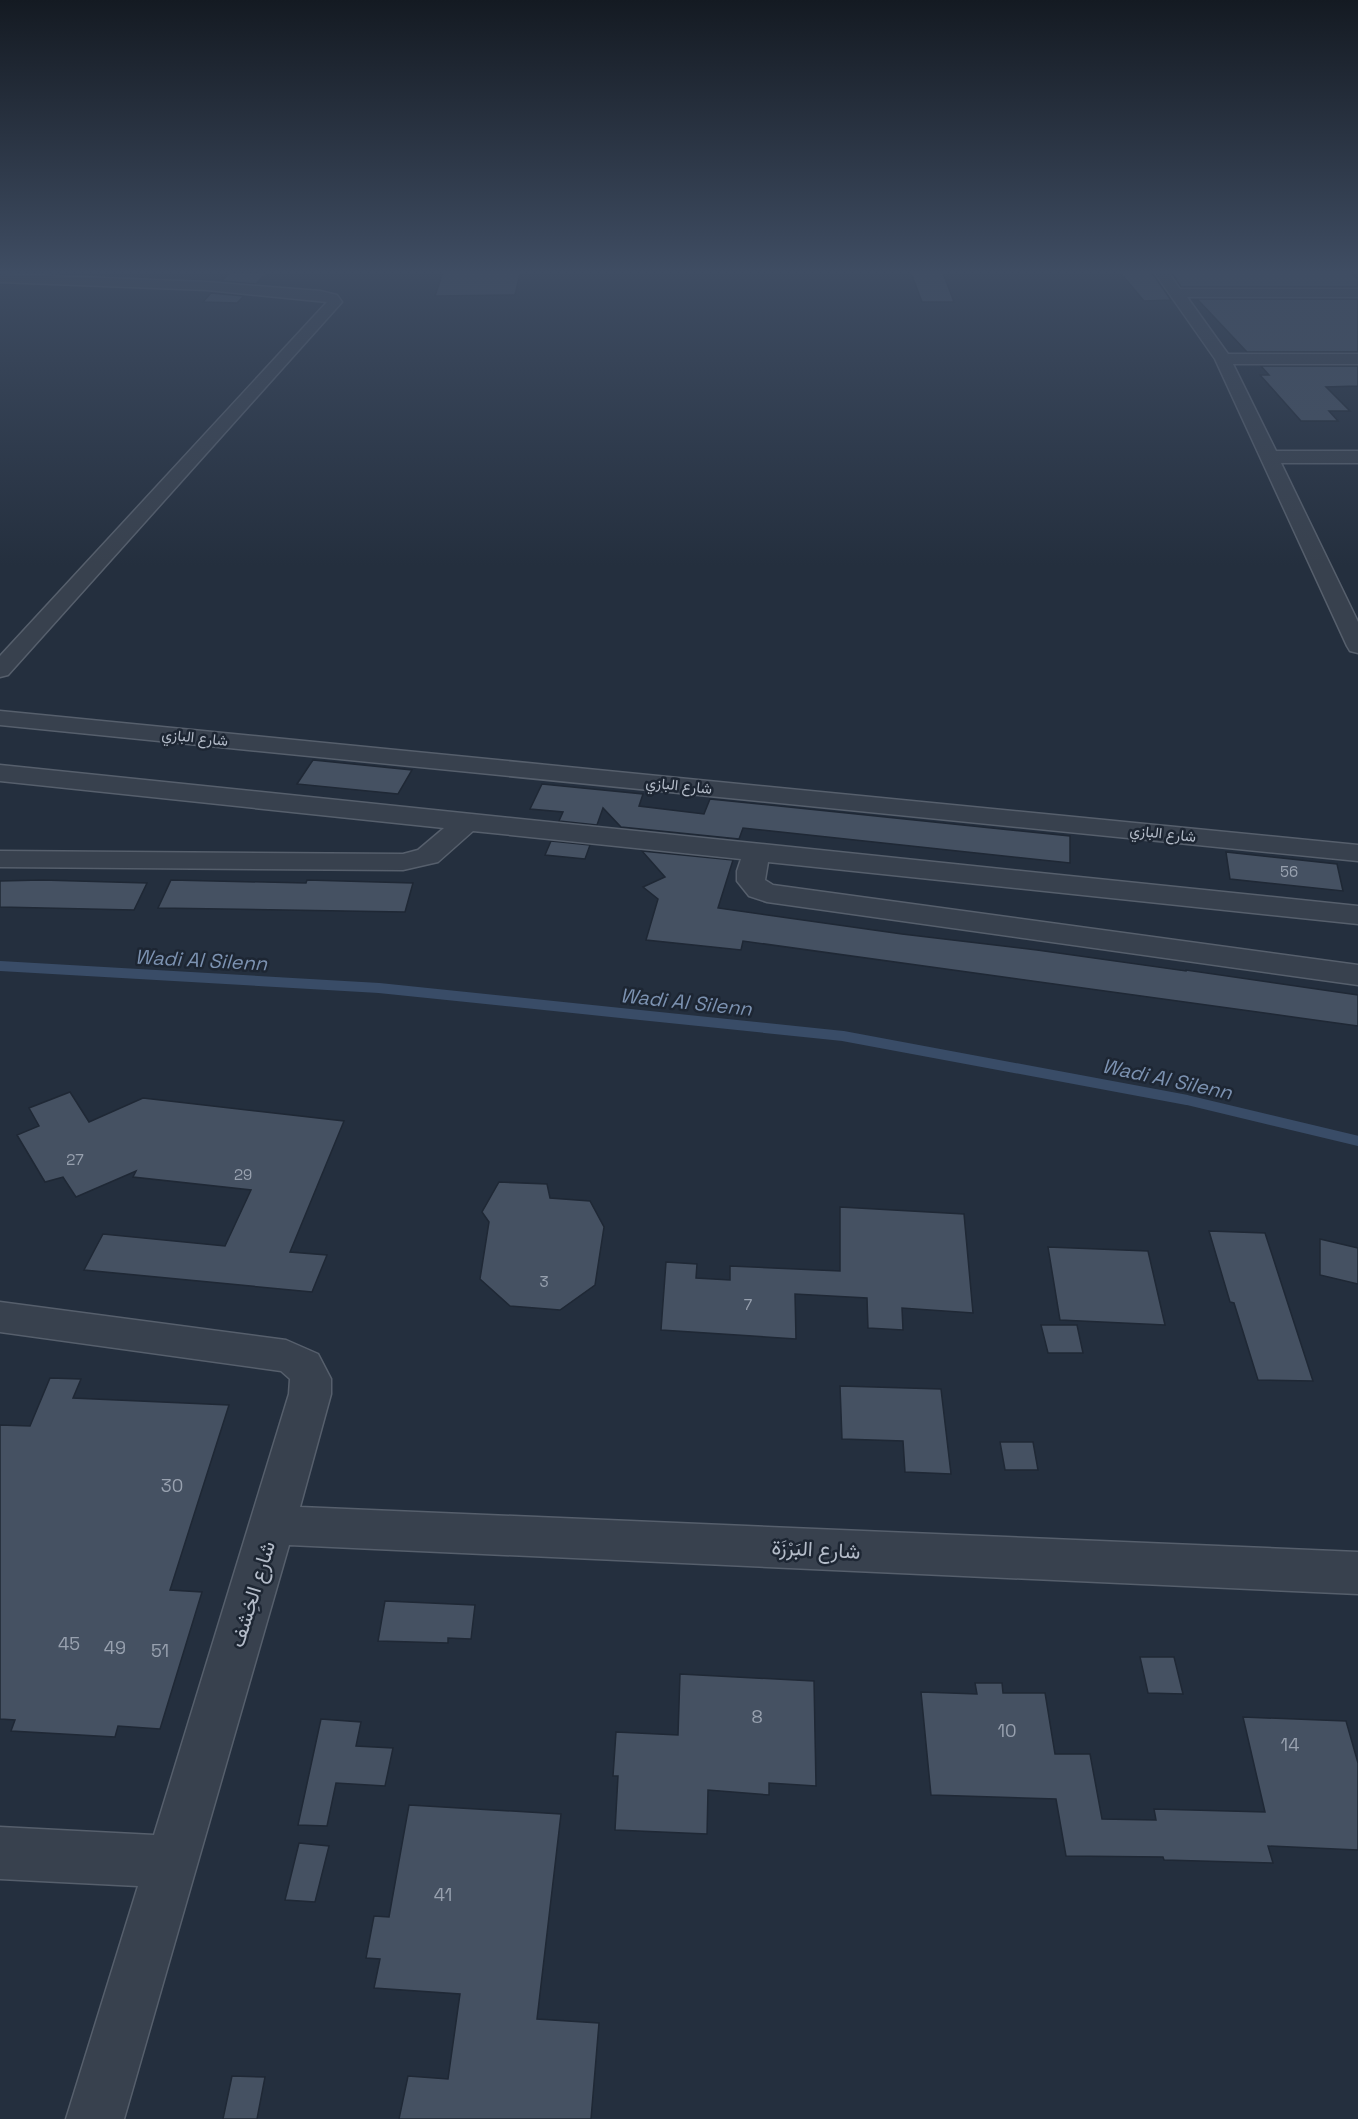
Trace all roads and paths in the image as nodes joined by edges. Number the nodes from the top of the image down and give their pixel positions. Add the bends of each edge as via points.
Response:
1 (275, 368) edge
2 (1227, 368) edge
3 (1270, 457) junction
4 (1358, 457) edge
5 (1358, 645) edge
6 (0, 670) edge
7 (0, 718) edge
8 (0, 773) edge
9 (465, 823) junction
10 (758, 851) junction
11 (1358, 853) edge
12 (0, 859) edge
13 (1358, 915) edge
14 (1358, 975) edge
15 (0, 1317) edge
16 (273, 1524) junction
17 (1358, 1572) edge
18 (0, 1853) edge
19 (171, 1862) junction
20 (95, 2119) edge

1 - 6 street
2 - 3 street
3 - 4 street
3 - 5 street
7 - 11 street, شارع البازي
8 - 9 street
9 - 10 street
9 - 12 street via 428,856 403,862
10 - 13 street
10 - 14 street via 750,882 767,893
15 - 16 street, شارع الخِشف via 301,1361 309,1370 310,1394
16 - 17 street, شارع البَرْزَة
16 - 19 street, شارع الخِشف
18 - 19 street
19 - 20 street, شارع الخِشف

